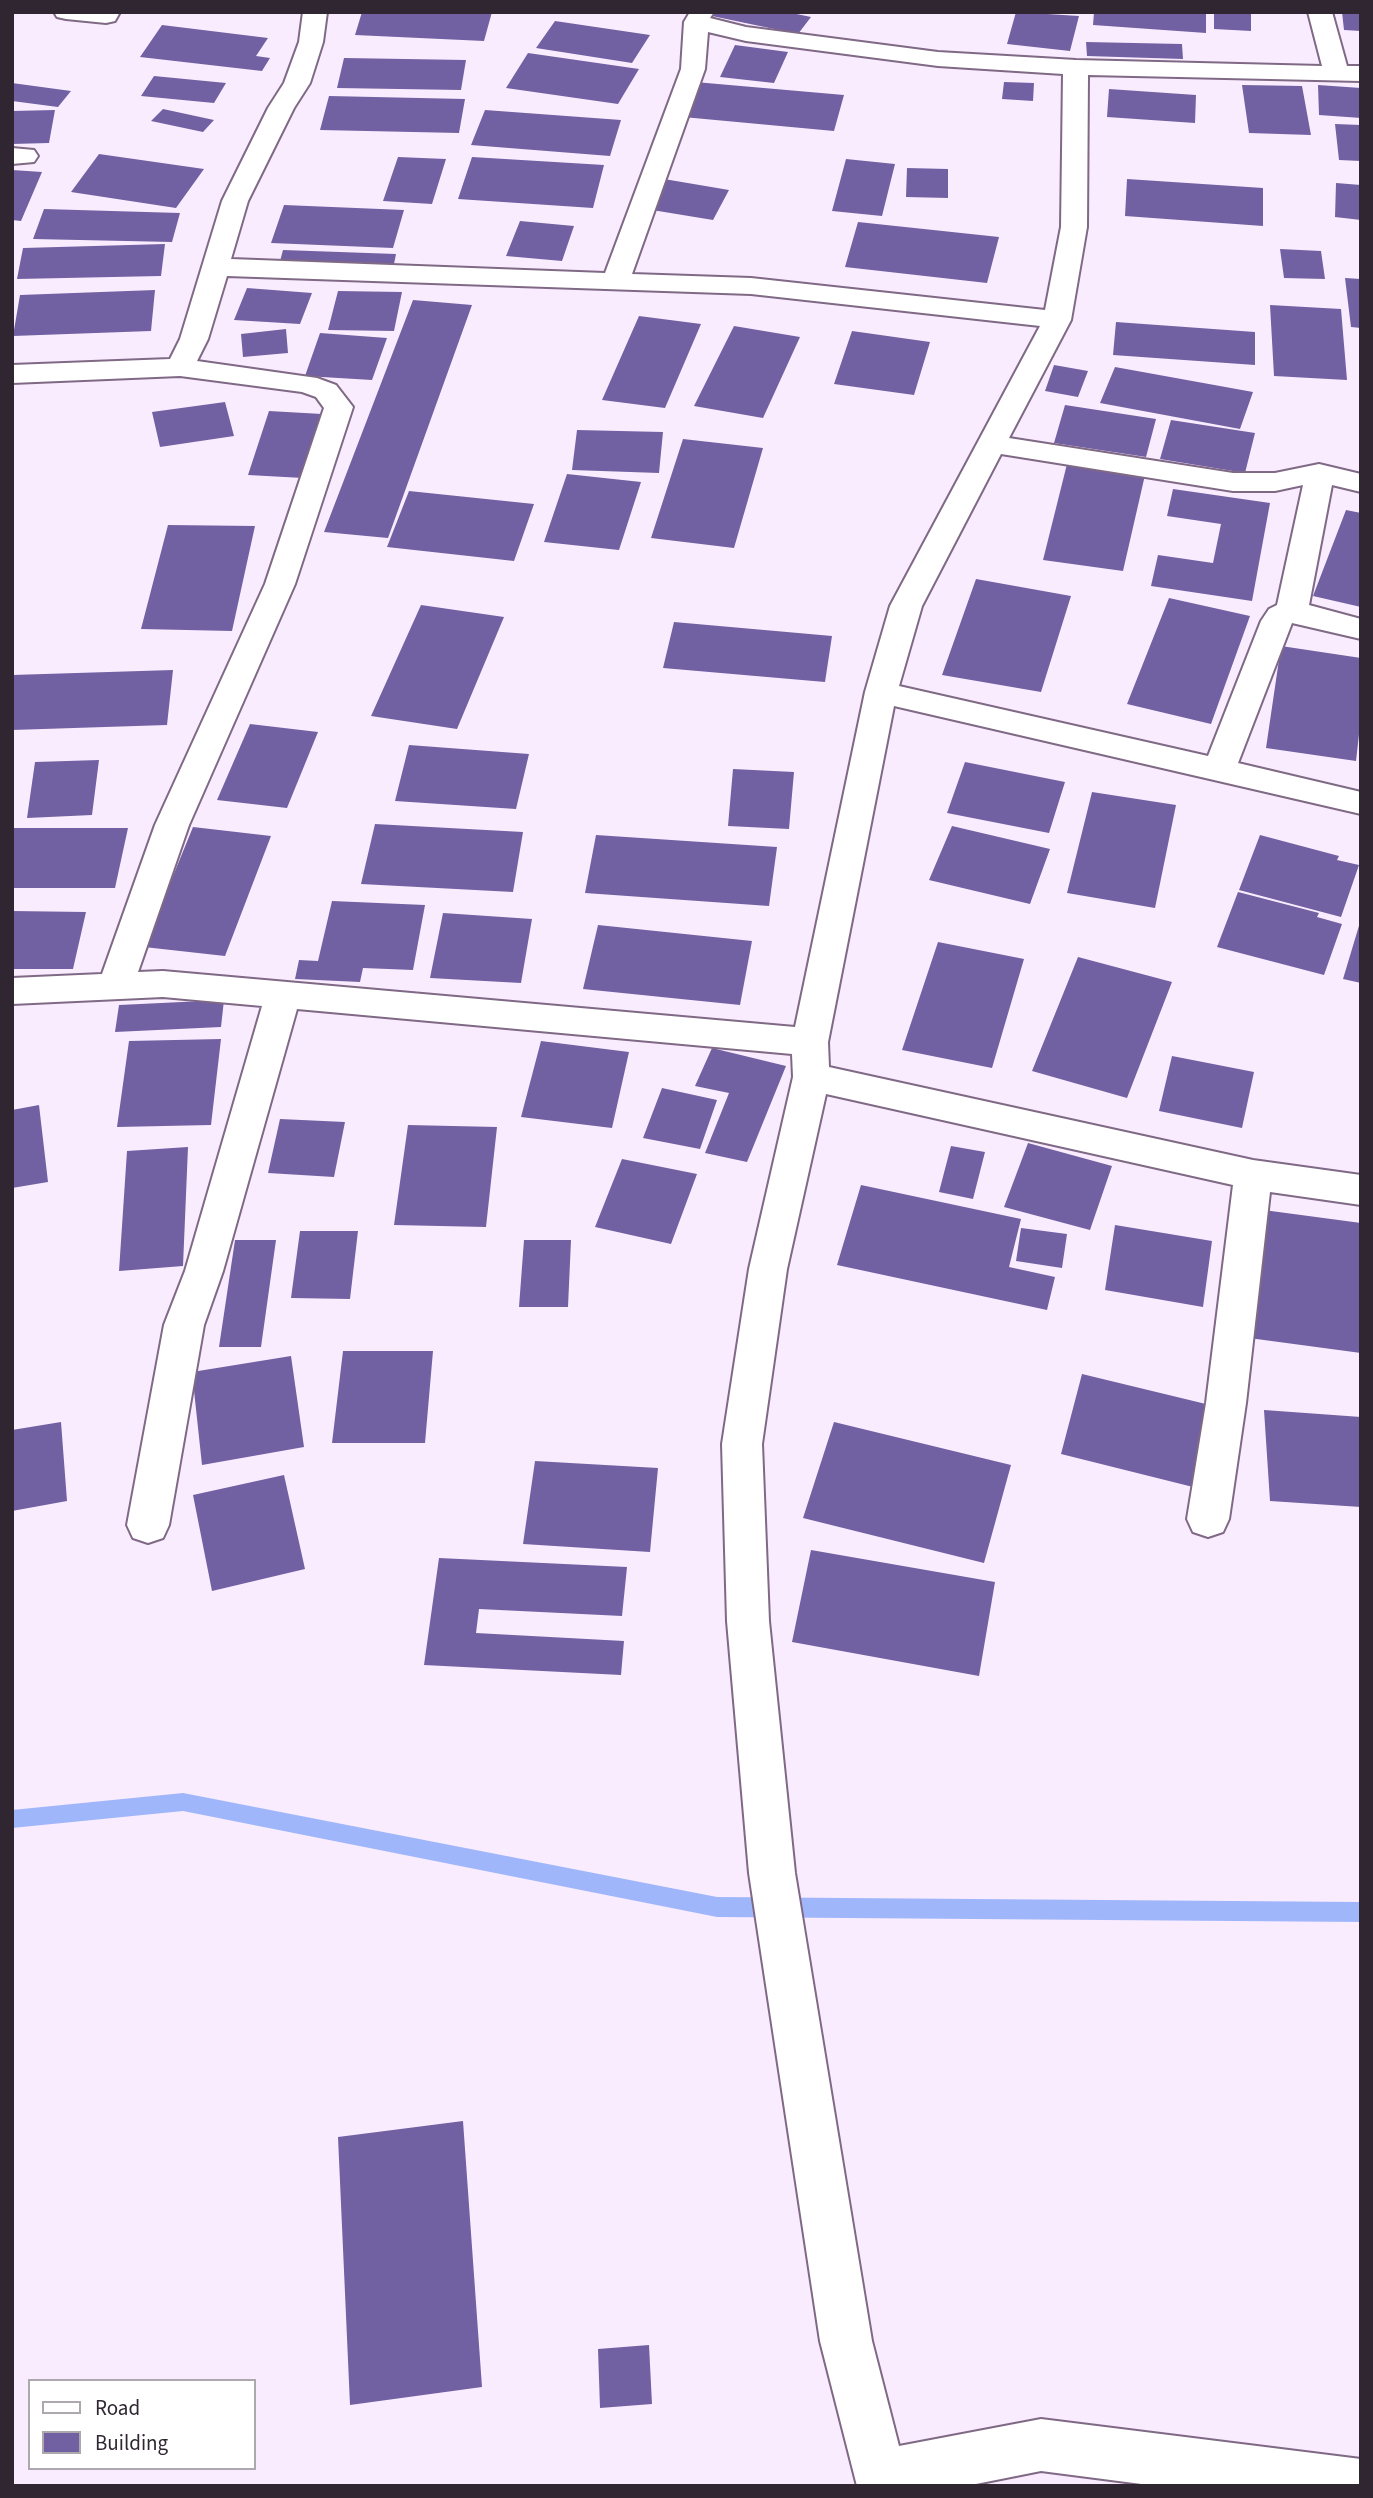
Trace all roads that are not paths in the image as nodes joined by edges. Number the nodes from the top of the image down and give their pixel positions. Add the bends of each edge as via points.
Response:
1 (66, 12) edge
2 (108, 12) edge
3 (315, 12) edge
4 (1320, 12) edge
5 (699, 17) edge
6 (1076, 67) junction
7 (1349, 73) edge
8 (215, 267) junction
9 (616, 281) junction
10 (1057, 320) junction
11 (180, 367) junction
12 (12, 374) edge
13 (991, 444) junction
14 (1319, 474) junction
15 (1361, 483) edge
16 (1292, 610) junction
17 (1361, 629) edge
18 (881, 692) junction
19 (1219, 769) junction
20 (1361, 803) edge
21 (115, 986) junction
22 (12, 991) edge
23 (283, 996) junction
24 (810, 1059) junction
25 (1253, 1175) junction
26 (1361, 1190) edge
27 (1208, 1519) dead end
28 (148, 1525) dead end
29 (882, 2481) edge
30 (1361, 2485) edge

1 - 2 street via 106,16
3 - 8 street via 297,83 235,201
4 - 7 street
5 - 6 street via 747,34 938,59
5 - 9 street via 693,69
6 - 7 street
6 - 10 street via 1074,227
8 - 9 street
8 - 11 street via 194,339
9 - 10 street via 751,286
10 - 13 street
11 - 12 street
11 - 21 street via 307,384 326,390 339,407 281,584 172,825
13 - 14 street via 1233,482 1275,482
13 - 18 street via 906,606
14 - 15 street
14 - 16 street
16 - 17 street
16 - 19 street via 1277,621
18 - 19 street
18 - 24 street
19 - 20 street
21 - 22 street
21 - 23 street via 163,984
23 - 24 street
23 - 28 street via 204,1271 184,1325
24 - 25 street
24 - 29 street via 768,1269 742,1444 748,1621 783,1950 846,2341
25 - 26 street
25 - 27 street
29 - 30 street via 1041,2445

